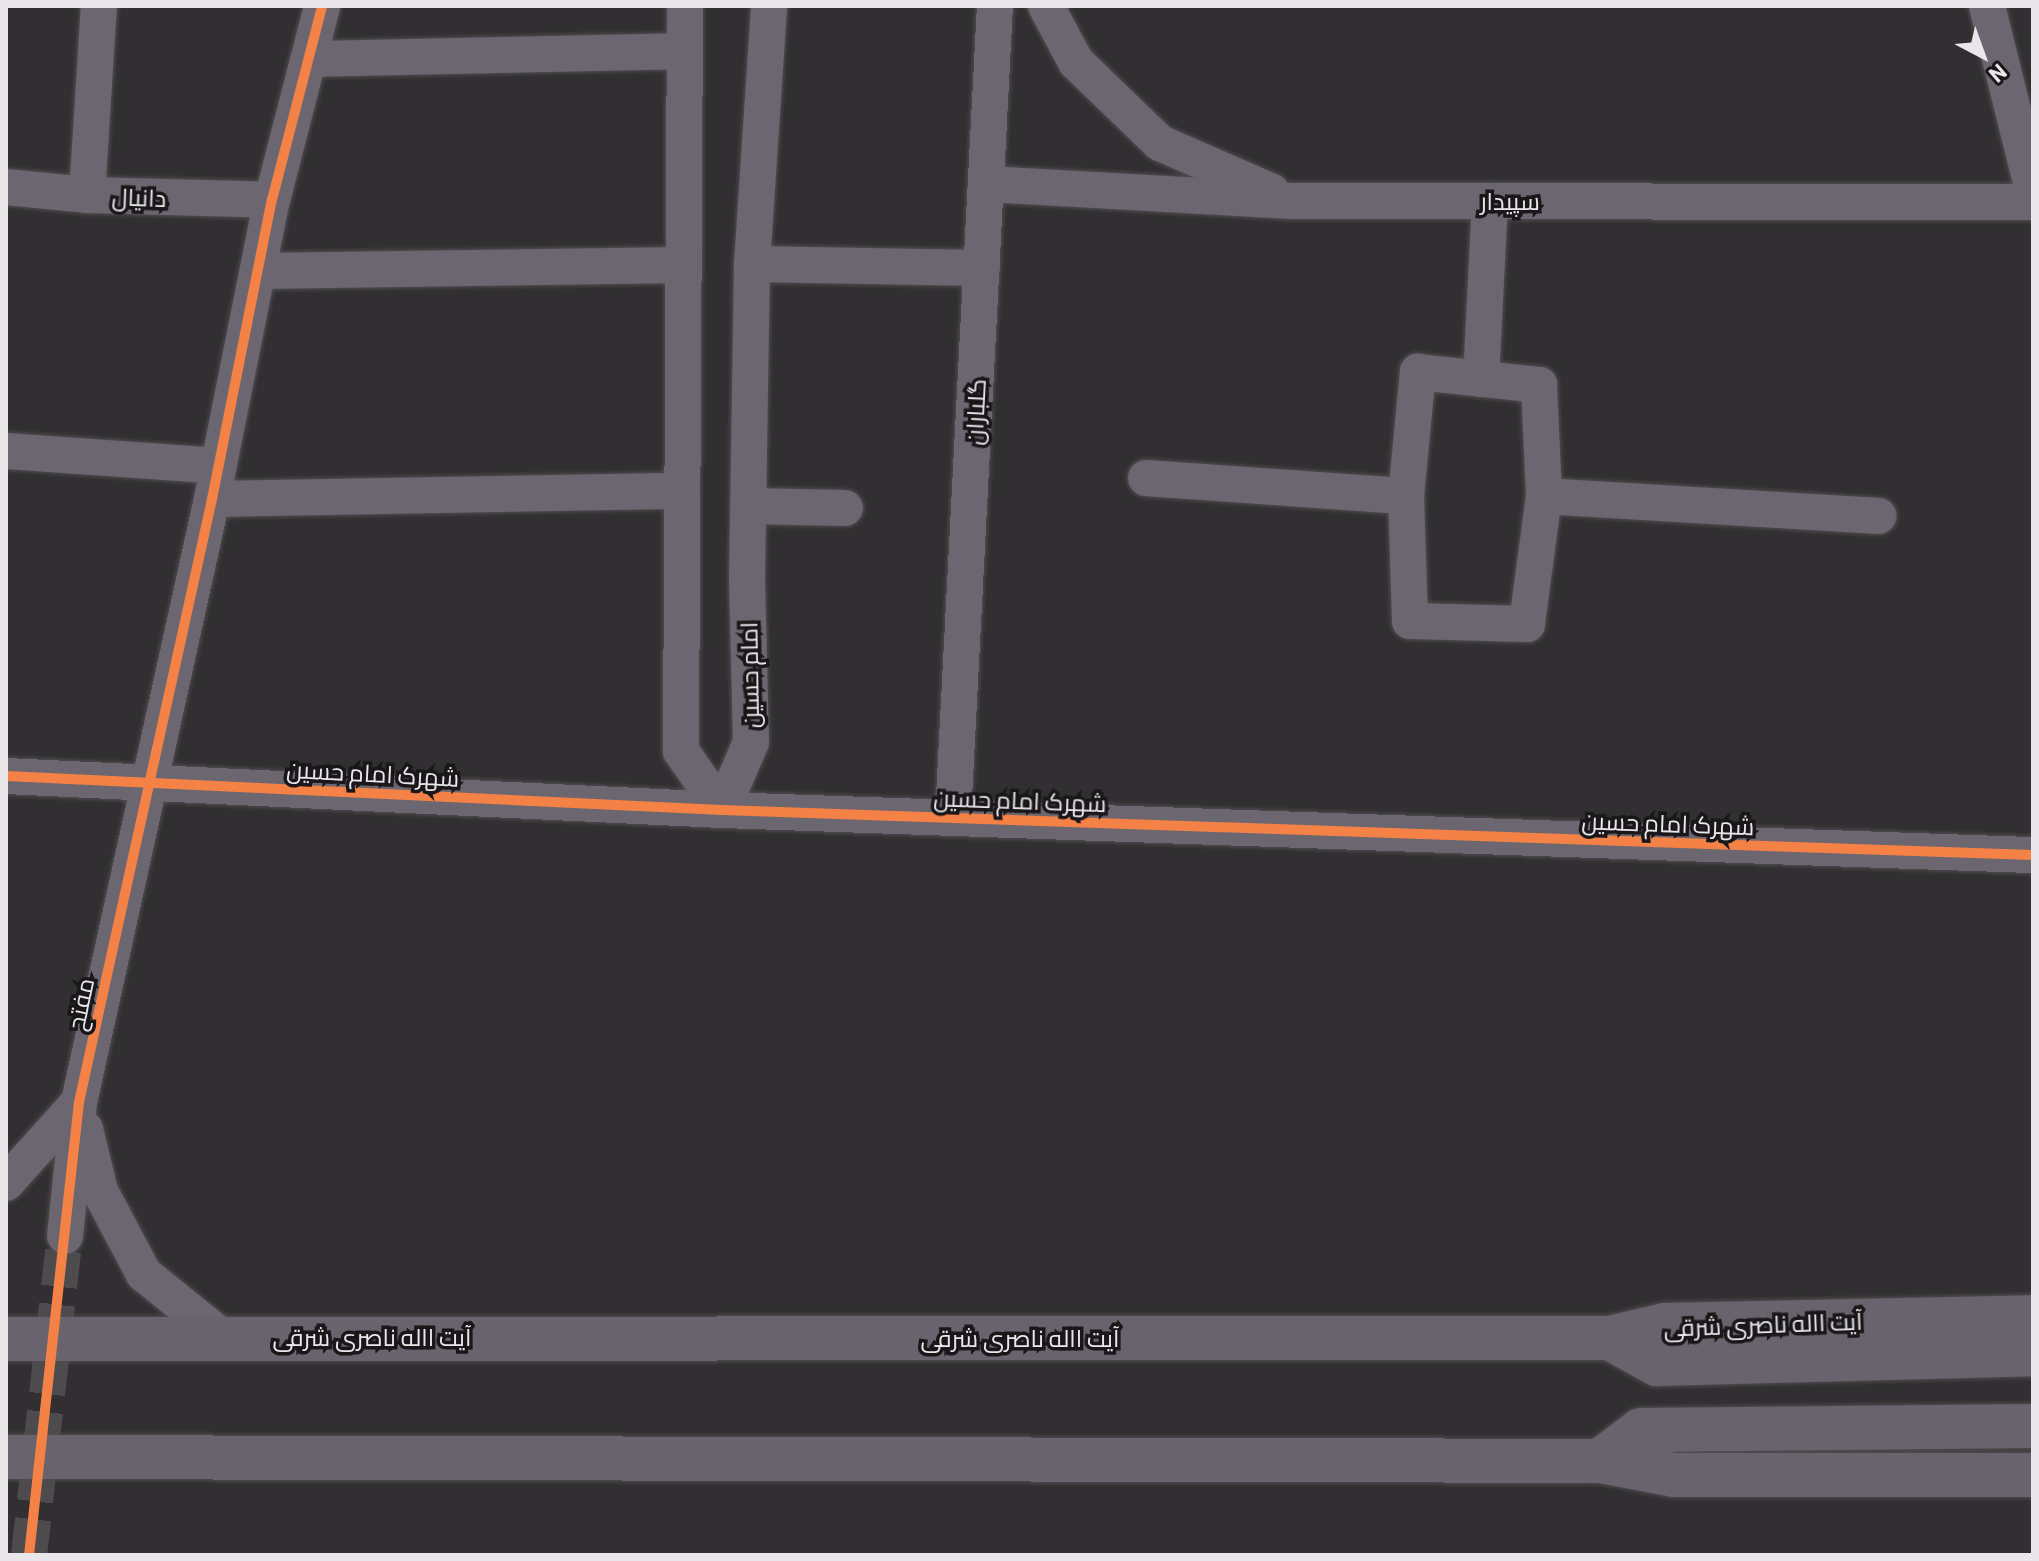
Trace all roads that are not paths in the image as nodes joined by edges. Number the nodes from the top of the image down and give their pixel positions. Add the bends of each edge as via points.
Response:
1 (99, 6) edge
2 (322, 6) edge
3 (685, 6) edge
4 (769, 6) edge
5 (995, 6) edge
6 (1046, 6) edge
7 (1987, 6) edge
8 (685, 51) junction
9 (311, 59) junction
10 (2028, 137) edge
11 (987, 184) junction
12 (6, 187) edge
13 (2033, 190) edge
14 (87, 195) junction
15 (272, 200) junction
16 (1292, 201) junction
17 (1490, 201) junction
18 (2033, 202) edge
19 (752, 264) junction
20 (683, 265) junction
21 (982, 268) junction
22 (259, 271) junction
23 (1481, 379) junction
24 (6, 451) edge
25 (1146, 478) dead end
26 (215, 482) junction
27 (682, 491) junction
28 (1406, 496) junction
29 (1544, 496) junction
30 (748, 506) junction
31 (845, 508) dead end
32 (1878, 516) dead end
33 (6, 776) edge
34 (147, 782) junction
35 (722, 810) junction
36 (953, 817) junction
37 (2033, 855) edge
38 (79, 1102) junction
39 (6, 1183) edge
40 (65, 1236) tunnel mouth
41 (2033, 1317) edge
42 (222, 1337) junction
43 (1610, 1338) junction
44 (6, 1339) edge
45 (2033, 1354) edge
46 (2033, 1426) edge
47 (6, 1457) edge
48 (1600, 1461) junction
49 (2033, 1475) edge

1 - 14 street
2 - 9 street, مفتح
3 - 8 street
4 - 19 street, امام حسین
5 - 11 street, گلباران
6 - 16 street via 1076,62 1160,143
7 - 10 street
8 - 9 street
8 - 20 street
9 - 15 street, مفتح
10 - 13 street
11 - 16 street, سپیدار
11 - 21 street, گلباران
12 - 14 street, دانیال
14 - 15 street, دانیال
15 - 22 street, مفتح
16 - 17 street, سپیدار
17 - 18 street, سپیدار
17 - 23 street
19 - 21 street
19 - 30 street, امام حسین
20 - 22 street
20 - 27 street
21 - 36 street, گلباران
22 - 26 street, مفتح
23 - 28 street via 1418,372
23 - 29 street via 1539,385
24 - 26 street
25 - 28 street
26 - 27 street
26 - 34 street, مفتح
27 - 35 street via 681,751
28 - 29 street via 1410,621 1527,624
29 - 32 street
30 - 31 street
30 - 35 street, امام حسین via 751,742
33 - 34 street, شهرک امام حسین
34 - 35 street, شهرک امام حسین
34 - 38 street, مفتح
35 - 36 street, شهرک امام حسین
36 - 37 street, شهرک امام حسین
38 - 39 street
38 - 40 street, مفتح
38 - 42 street via 100,1191 144,1274
41 - 43 highway, آیت االه ناصری شرقی via 1665,1325
42 - 43 highway, آیت االه ناصری شرقی
42 - 44 highway, آیت االه ناصری شرقی
43 - 45 highway via 1657,1364
46 - 48 highway via 1641,1430
47 - 48 highway
48 - 49 highway via 1674,1475

